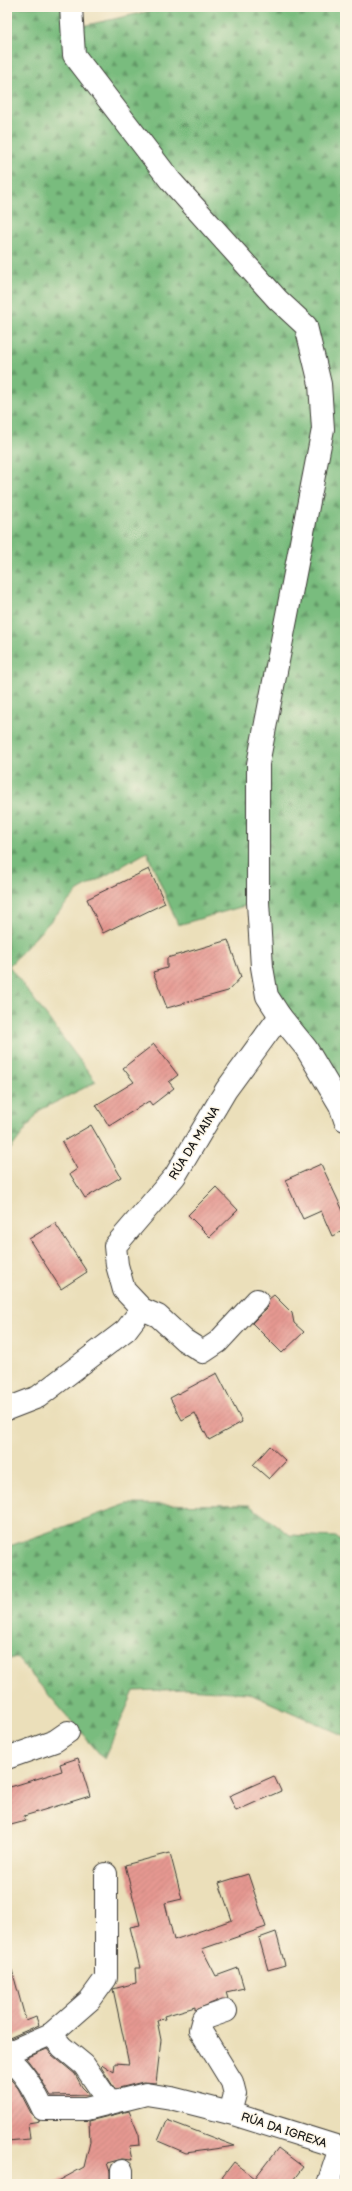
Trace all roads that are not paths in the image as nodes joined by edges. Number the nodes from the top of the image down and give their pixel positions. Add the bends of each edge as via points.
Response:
1 (71, 7) edge
2 (280, 1016) junction
3 (345, 1120) edge
4 (257, 1300) dead end
5 (142, 1309) junction
6 (7, 1409) edge
7 (68, 1732) dead end
8 (7, 1758) edge
9 (106, 1874) dead end
10 (226, 2011) dead end
11 (51, 2034) junction
12 (7, 2053) edge
13 (7, 2058) edge
14 (110, 2103) junction
15 (230, 2113) junction
16 (341, 2148) edge
17 (328, 2184) edge

1 - 2 street via 74,55 170,180 278,300 306,326 320,384 323,429 258,764 258,902 262,967 267,996
2 - 3 street via 306,1048 340,1105
2 - 5 street, RÚA DA MAINA via 226,1090 175,1176 115,1246 116,1265 124,1290
4 - 5 street, RÚA DA MAINA via 218,1342 203,1352 184,1340 158,1316
5 - 6 street via 126,1330 38,1397
7 - 8 street via 55,1741
9 - 11 street via 106,1978 90,2000
10 - 15 street, RÚA DA IGREXA via 202,2019 200,2030 232,2082 235,2094
11 - 12 street
11 - 14 street via 84,2065
13 - 14 street, RÚA DA IGREXA via 16,2065 36,2092 43,2109 86,2109
14 - 15 street, RÚA DA IGREXA via 146,2094
15 - 16 street, RÚA DA IGREXA
16 - 17 street, RÚA DA IGREXA

